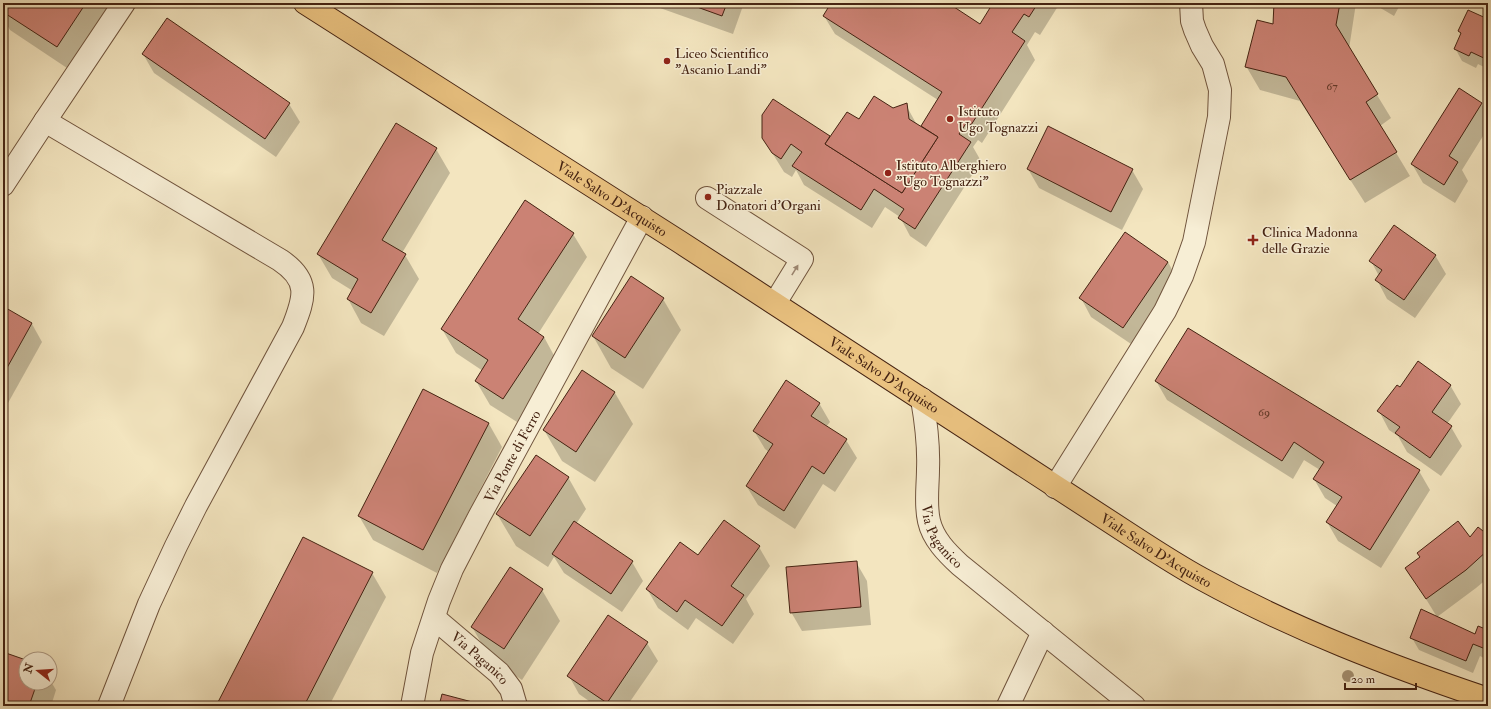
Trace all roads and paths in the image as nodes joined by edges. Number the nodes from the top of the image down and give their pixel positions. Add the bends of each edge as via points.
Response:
1 (124, 3) edge
2 (305, 3) edge
3 (1191, 3) edge
4 (45, 120) junction
5 (3, 186) edge
6 (707, 198) dead end
7 (642, 217) junction
8 (774, 303) junction
9 (922, 399) junction
10 (1055, 487) junction
11 (434, 618) junction
12 (1043, 632) junction
13 (1488, 699) edge
14 (109, 706) edge
15 (412, 706) edge
16 (516, 706) edge
17 (1008, 706) edge
18 (1134, 706) edge

1 - 4 street
2 - 7 main road, Viale Salvo D'Acquisto
3 - 10 street via 1192,21 1213,64 1220,90 1216,133 1194,242 1182,276 1165,311
4 - 5 street
4 - 14 street via 280,260 294,271 302,287 301,306 293,326 176,546 149,604
8 -> 6 street via 802,259
7 - 8 main road, Viale Salvo D'Acquisto
7 - 11 street, Via Ponte di Ferro via 459,555
8 - 9 main road, Viale Salvo D'Acquisto
9 - 10 main road, Viale Salvo D'Acquisto
9 - 12 street, Via Paganico via 928,444 928,513 935,535 954,559
10 - 13 main road, Viale Salvo D'Acquisto via 1188,571 1228,593 1370,657
11 - 15 street, Via Ponte di Ferro via 422,653
11 - 16 street, Via Paganico via 500,673 511,689
12 - 17 street
12 - 18 street, Via Paganico

